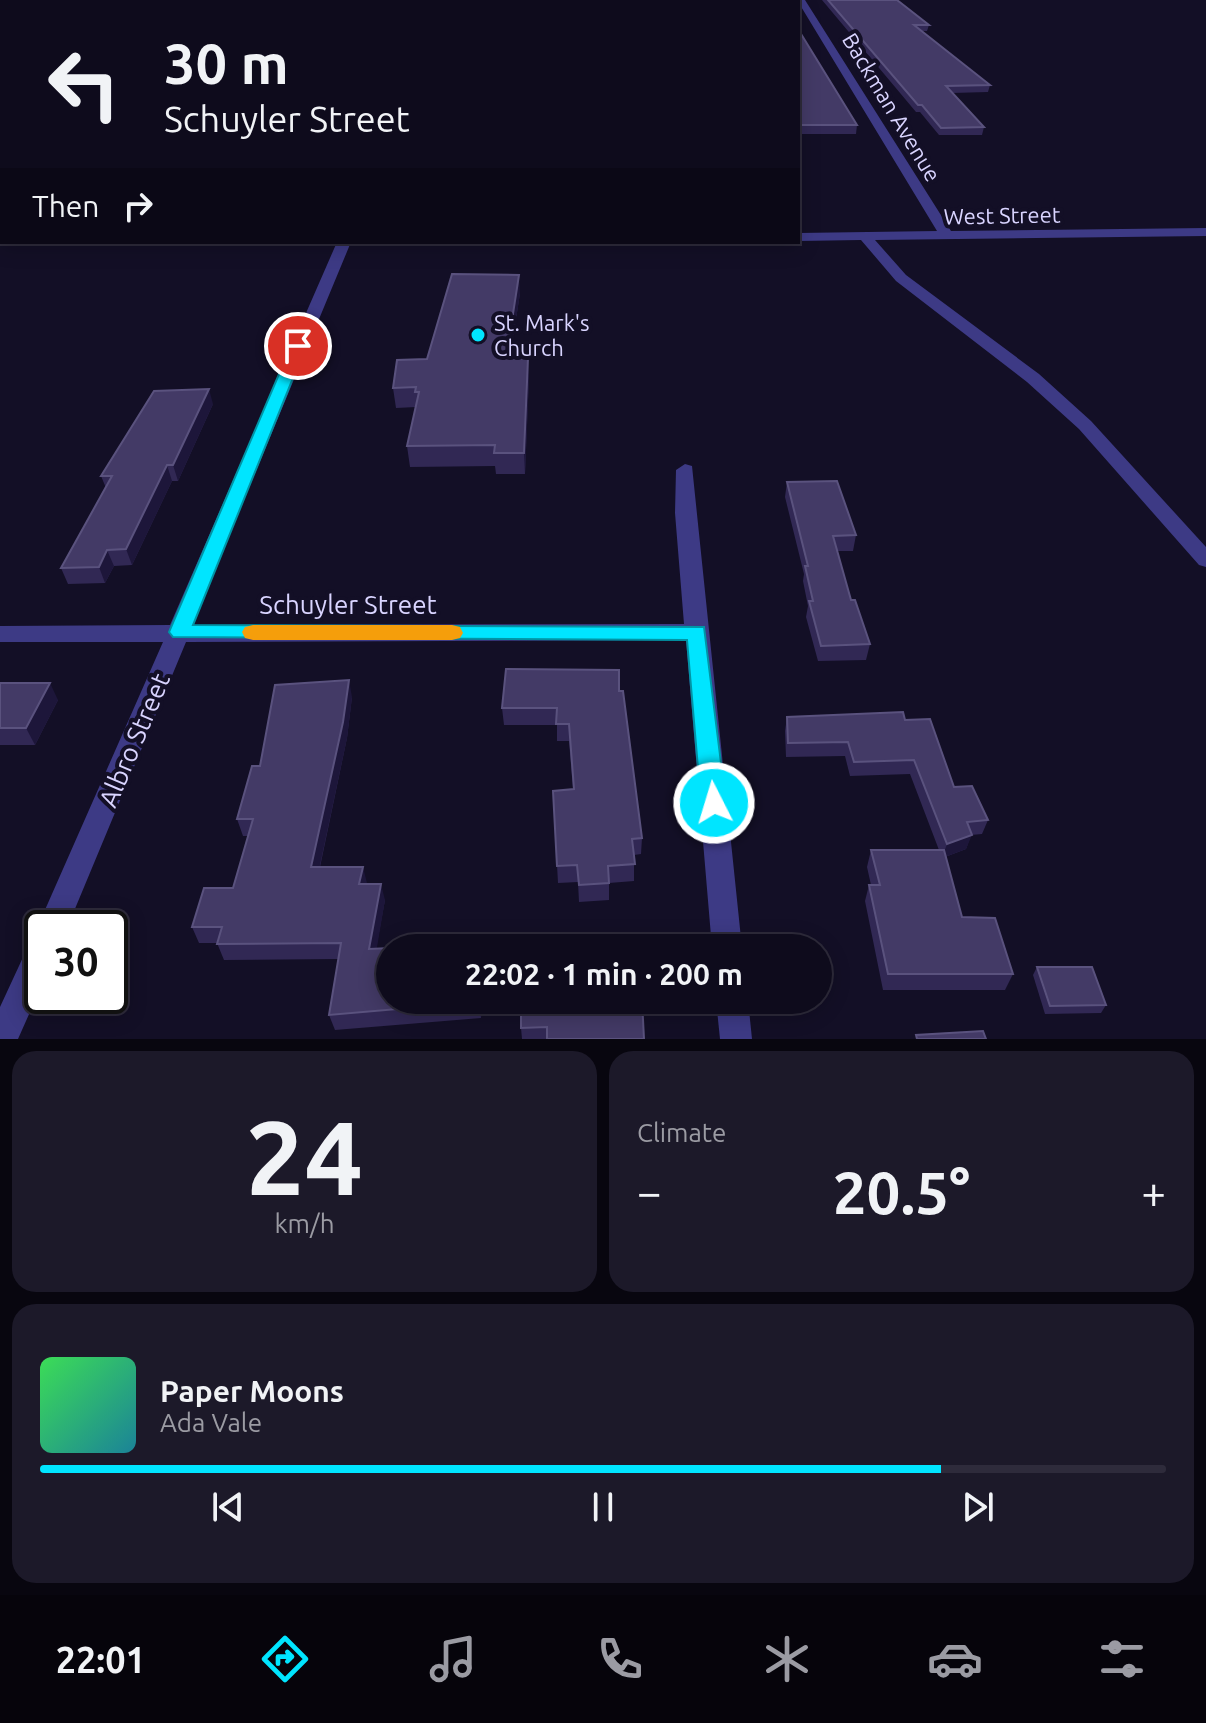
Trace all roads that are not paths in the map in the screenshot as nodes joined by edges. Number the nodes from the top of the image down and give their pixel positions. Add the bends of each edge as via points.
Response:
1 (801, 0) edge
2 (1206, 232) edge
3 (947, 236) junction
4 (800, 237) edge
5 (865, 237) junction
6 (343, 244) edge
7 (685, 470) dead end
8 (1206, 560) edge
9 (180, 632) junction
10 (697, 632) junction
11 (0, 634) edge
12 (60, 910) edge
13 (726, 934) edge
14 (24, 990) edge
15 (733, 1014) edge
16 (2, 1039) edge
17 (736, 1039) edge

1 - 3 street, Backman Avenue
2 - 3 street, West Street
3 - 5 street, West Street
4 - 5 street, West Street
5 - 8 street via 901,278 1033,378 1085,425
6 - 9 street, Albro Street
7 - 10 street
9 - 10 street, Schuyler Street
9 - 11 street, Schuyler Street
9 - 12 street, Albro Street
10 - 13 street
14 - 16 street
15 - 17 street

